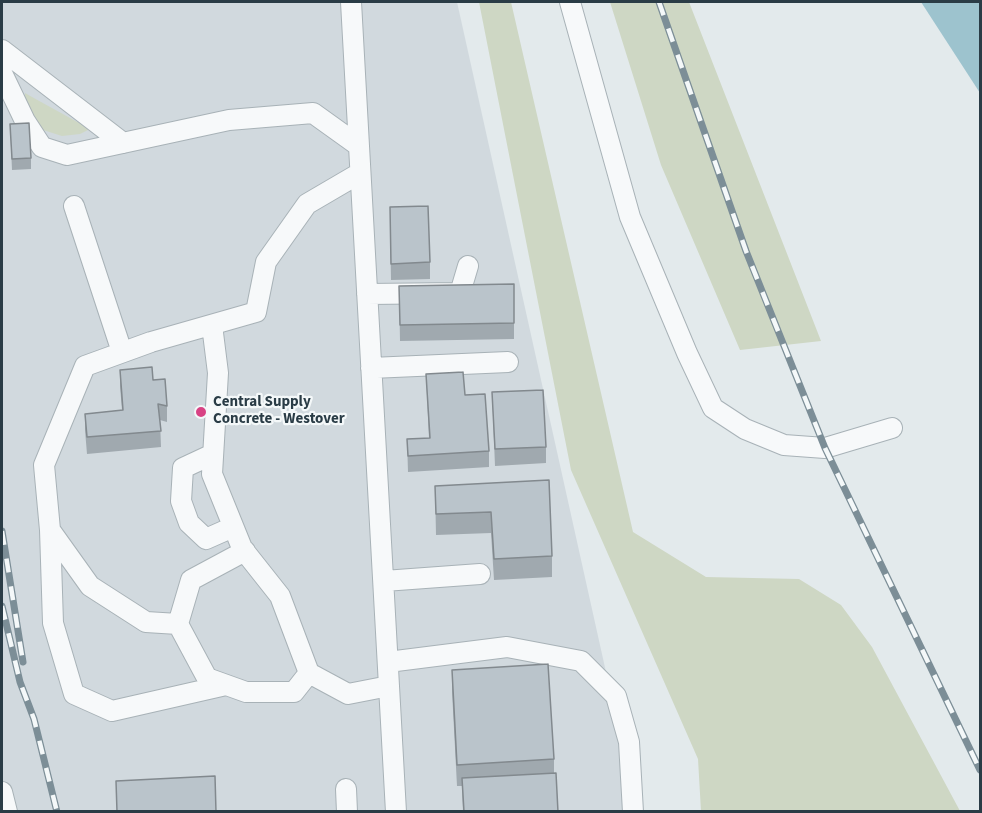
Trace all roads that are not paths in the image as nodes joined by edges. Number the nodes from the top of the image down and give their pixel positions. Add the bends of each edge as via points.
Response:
1 (351, 2) edge
2 (570, 2) edge
3 (2, 50) edge
4 (2, 73) edge
5 (123, 143) junction
6 (359, 146) junction
7 (360, 173) junction
8 (74, 206) dead end
9 (468, 266) dead end
10 (367, 294) junction
11 (212, 325) junction
12 (122, 352) junction
13 (508, 362) dead end
14 (371, 368) junction
15 (892, 428) dead end
16 (213, 454) junction
17 (233, 527) junction
18 (50, 530) junction
19 (244, 551) junction
20 (480, 574) dead end
21 (384, 581) junction
22 (178, 624) junction
23 (388, 662) junction
24 (309, 673) junction
25 (226, 685) junction
26 (389, 686) junction
27 (346, 789) dead end
28 (2, 792) edge
29 (8, 812) edge
30 (347, 812) edge
31 (396, 812) edge
32 (633, 812) edge

1 - 6 street
2 - 15 street via 630,217 712,408 745,429 784,445 825,448
3 - 5 street
4 - 5 street via 42,147 67,155
5 - 6 street via 229,120 313,113
6 - 7 street
7 - 10 street
7 - 11 street via 307,204 266,262 256,312
8 - 12 street
9 - 10 street via 460,293
10 - 14 street
11 - 12 street
11 - 16 street via 218,373
12 - 18 street via 85,366 44,465
13 - 14 street
14 - 21 street
16 - 17 street via 212,474
16 - 17 street via 183,468 181,501 189,523 206,539
17 - 19 street
18 - 22 street via 90,586 146,622
18 - 25 street via 53,623 74,694 112,711
19 - 22 street via 191,580
19 - 24 street via 280,596
20 - 21 street
21 - 23 street
22 - 25 street via 207,678
23 - 26 street
23 - 32 street via 507,647 581,661 616,696 629,742
24 - 25 street via 294,692 246,692
24 - 26 street via 348,694
26 - 31 street
27 - 30 street
28 - 29 street

